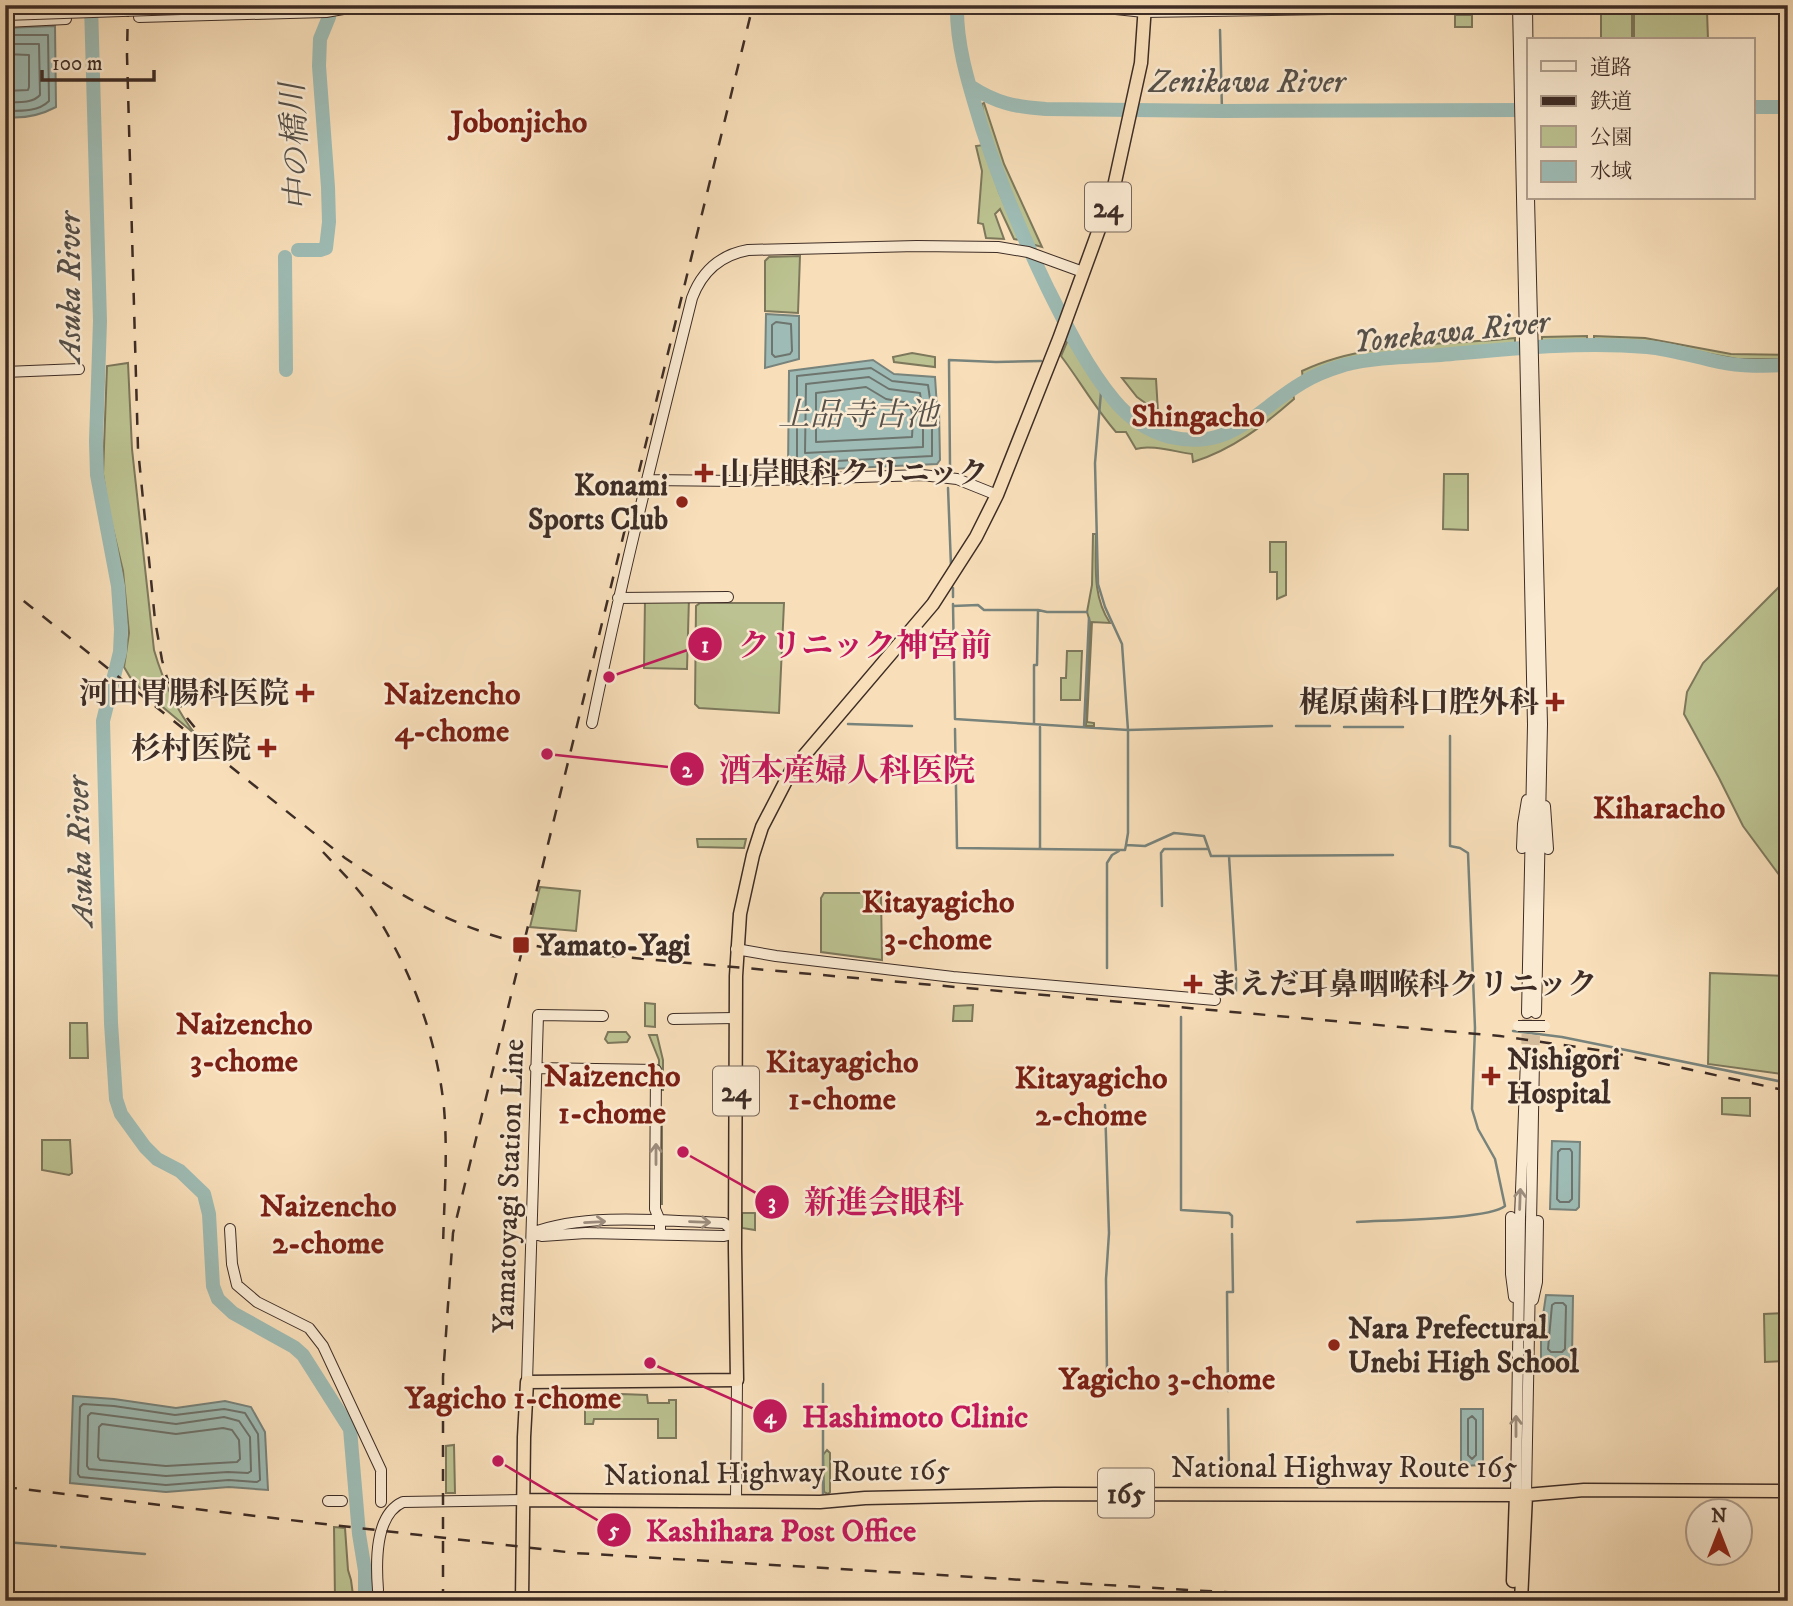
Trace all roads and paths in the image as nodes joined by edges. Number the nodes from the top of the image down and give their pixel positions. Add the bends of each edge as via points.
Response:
1 (18, 5) edge
2 (314, 5) edge
3 (366, 5) edge
4 (1078, 5) edge
5 (1572, 5) edge
6 (5, 6) edge
7 (112, 6) edge
8 (1522, 6) edge
9 (240, 7) edge
10 (66, 8) dead end
11 (1144, 8) edge
12 (5, 15) edge
13 (139, 17) dead end
14 (66, 19) dead end
15 (5, 22) edge
16 (1523, 103) edge
17 (1523, 117) edge
18 (1527, 152) edge
19 (1529, 200) edge
20 (1083, 272) junction
21 (1528, 337) junction
22 (79, 369) dead end
23 (5, 372) edge
24 (649, 480) junction
25 (997, 495) junction
26 (728, 597) dead end
27 (618, 598) junction
28 (592, 723) dead end
29 (1536, 775) junction
30 (1522, 848) dead end
31 (1548, 849) dead end
32 (736, 949) junction
33 (1214, 1000) dead end
34 (1532, 1013) tunnel mouth
35 (603, 1016) dead end
36 (735, 1018) junction
37 (673, 1019) dead end
38 (1518, 1026) dead end
39 (1545, 1026) dead end
40 (536, 1068) junction
41 (1511, 1217) dead end
42 (660, 1221) junction
43 (1538, 1221) dead end
44 (230, 1229) dead end
45 (532, 1233) junction
46 (736, 1233) junction
47 (660, 1234) junction
48 (1518, 1329) junction
49 (1527, 1339) junction
50 (737, 1380) junction
51 (527, 1382) junction
52 (1788, 1491) edge
53 (1521, 1494) junction
54 (523, 1500) junction
55 (342, 1501) dead end
56 (369, 1501) dead end
57 (328, 1502) dead end
58 (381, 1502) junction
59 (736, 1502) junction
60 (394, 1506) junction
61 (378, 1590) dead end
62 (522, 1601) edge
63 (1513, 1601) edge
64 (1521, 1601) edge

1 - 6 street
2 - 9 street
3 - 13 street via 326,12
4 - 11 street
5 - 8 street
7 - 10 street, bridge
8 - 11 street
8 - 16 street
9 - 12 street, bridge
11 - 20 highway, 24 via 1141,63 1131,116 1113,191
14 - 15 street
16 - 17 street
17 - 18 street
17 - 21 street
19 - 21 street
20 - 24 street via 1017,249 975,246 734,253 700,280 692,298
20 - 25 highway, 24
21 - 29 street via 1540,593
22 - 23 street
24 - 25 street via 922,475 957,479
24 - 27 street
25 - 32 highway, 24 via 933,604 809,747 777,794 753,855
26 - 27 street
27 - 28 street
29 - 30 street via 1522,824
29 - 31 street via 1548,824
29 - 34 street
32 - 33 street via 953,976
32 - 36 highway, 24
35 - 40 street, Yamatoyagi Station Line via 538,1015
36 - 37 street
36 - 46 highway, 24
38 - 39 street, bridge
42 -> 40 street via 655,1209 656,1070
40 - 45 street, Yamatoyagi Station Line
41 - 48 street via 1511,1275
45 -> 42 street via 591,1221
42 -> 46 street via 724,1223
42 - 47 street
43 - 49 street via 1536,1282
44 - 58 street via 237,1285 257,1302 309,1328 323,1346 381,1470
45 - 47 street
45 - 51 street, Yamatoyagi Station Line
46 - 47 street
46 - 50 highway, 24
48 -> 49 street via 1530,1060
53 -> 48 street
49 - 53 street
50 - 51 highway
50 - 59 street
51 - 54 highway
52 - 53 highway, National Highway Route 165 / 165
53 - 59 highway, National Highway Route 165 / 165 via 1055,1493
53 - 63 highway
53 - 64 highway via 1525,1549
54 - 59 highway, National Highway Route 165 / 165
54 - 60 street via 402,1502
54 - 62 highway
55 - 57 street
56 - 58 street
58 - 60 street
60 - 61 street via 384,1522 376,1560

